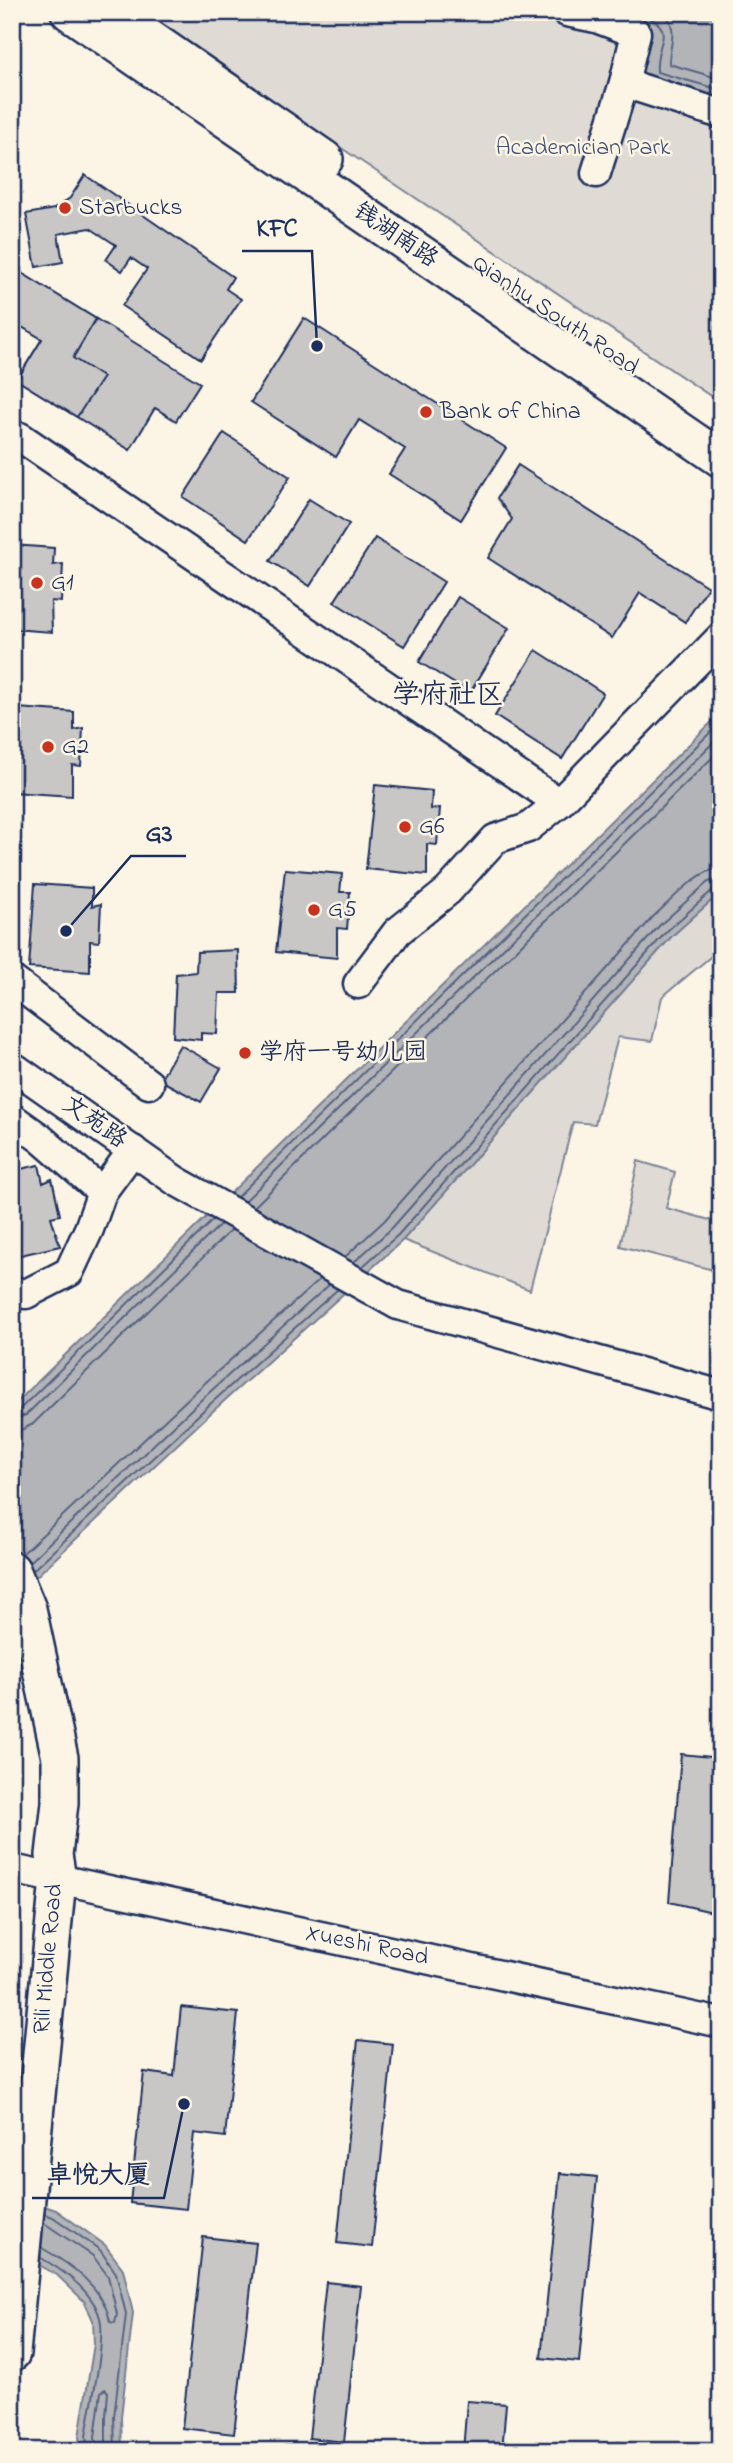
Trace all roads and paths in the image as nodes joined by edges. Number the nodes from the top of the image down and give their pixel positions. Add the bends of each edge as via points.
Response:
1 (69, 12) edge
2 (112, 12) edge
3 (567, 12) edge
4 (624, 83) junction
5 (721, 114) edge
6 (596, 173) dead end
7 (721, 430) edge
8 (12, 439) edge
9 (721, 459) edge
10 (721, 637) edge
11 (559, 803) junction
12 (12, 980) edge
13 (358, 984) dead end
14 (12, 1066) edge
15 (149, 1084) dead end
16 (12, 1118) edge
17 (132, 1150) junction
18 (102, 1192) junction
19 (12, 1291) edge
20 (721, 1395) edge
21 (12, 1570) edge
22 (41, 1870) edge
23 (721, 2023) edge
24 (13, 2139) edge
25 (22, 2158) edge
26 (12, 2353) edge

1 - 9 main road, 钱湖南路
2 - 7 main road, Qianhu South Road
3 - 4 street via 636,33
4 - 5 street
4 - 6 street
8 - 11 street via 20,437
10 - 11 street
11 - 13 street via 528,828 495,839 447,891 397,932
12 - 15 street
14 - 17 street, 文苑路
16 - 18 street
17 - 18 street
17 - 20 street, 文苑路 via 176,1181 398,1305
18 - 19 street via 69,1272 26,1294
21 - 22 main road, Rili Middle Road via 28,1609 60,1758 60,1803
22 - 23 street, Xueshi Road
22 - 24 main road
22 - 25 main road, Rili Middle Road
24 - 25 main road
25 - 26 main road, Rili Middle Road

